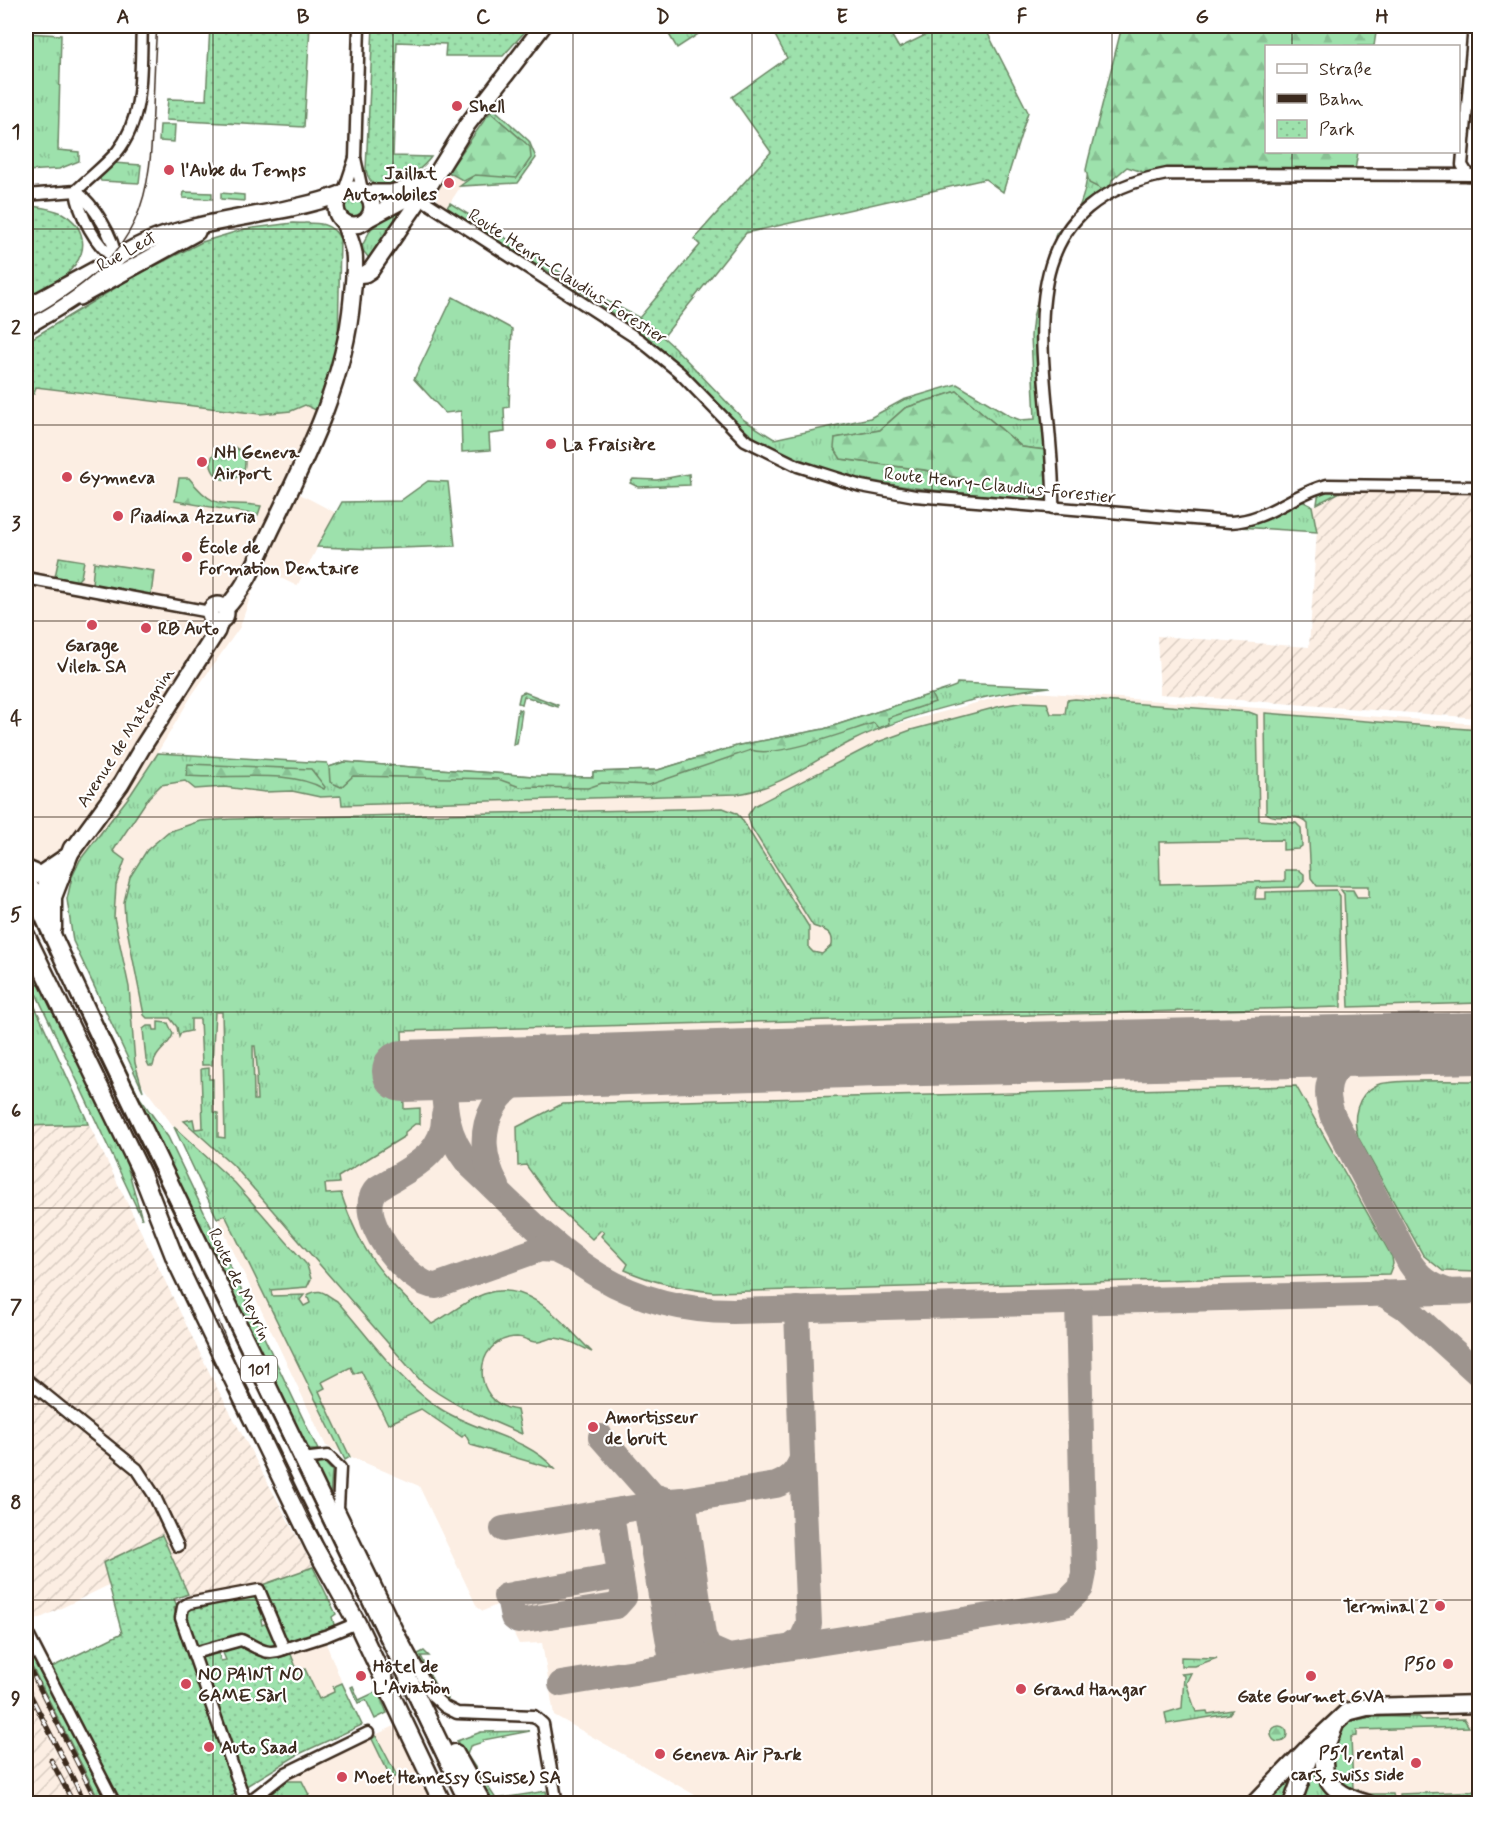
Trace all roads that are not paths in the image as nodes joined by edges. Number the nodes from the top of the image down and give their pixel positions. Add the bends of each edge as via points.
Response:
1 (142, 26) edge
2 (359, 26) edge
3 (543, 26) edge
4 (1474, 26) edge
5 (355, 158) junction
6 (1474, 175) edge
7 (76, 191) junction
8 (343, 192) junction
9 (364, 192) junction
10 (419, 192) junction
11 (26, 195) edge
12 (289, 210) junction
13 (367, 219) junction
14 (342, 221) junction
15 (208, 226) junction
16 (354, 251) junction
17 (116, 259) junction
18 (354, 275) junction
19 (60, 306) junction
20 (26, 308) edge
21 (26, 326) edge
22 (1479, 487) edge
23 (1053, 508) junction
24 (26, 578) edge
25 (219, 614) junction
26 (69, 853) junction
27 (26, 869) edge
28 (26, 878) edge
29 (36, 900) junction
30 (26, 916) edge
31 (26, 935) edge
32 (53, 938) junction
33 (26, 1379) edge
34 (302, 1459) junction
35 (178, 1546) dead end
36 (357, 1623) junction
37 (26, 1631) edge
38 (284, 1649) junction
39 (194, 1653) junction
40 (1479, 1704) edge
41 (421, 1707) junction
42 (1339, 1717) junction
43 (368, 1733) dead end
44 (411, 1735) junction
45 (1314, 1743) junction
46 (115, 1803) edge
47 (432, 1803) edge
48 (443, 1803) edge
49 (469, 1803) edge
50 (483, 1803) edge
51 (557, 1803) edge
52 (1254, 1803) edge
53 (1292, 1803) edge
54 (1368, 1803) edge

1 - 7 street via 140,89 133,122 116,152
2 - 5 street
3 - 10 main road
4 - 6 street via 1462,165
5 - 8 street
5 - 9 street
6 - 23 street via 1167,174 1124,185 1094,204 1066,233 1055,252 1040,322
7 - 11 street
7 - 17 street via 86,199 113,244
8 - 9 main road via 353,188
8 - 12 main road, Rue Lect
8 - 14 main road via 335,206
9 - 10 main road
9 - 13 main road via 372,203
10 - 13 main road
10 - 18 main road via 371,270
10 - 23 street, Route Henry-Claudius-Forestier via 658,352 740,436 766,452 861,486 915,496
12 - 14 main road, Rue Lect via 319,212
12 - 15 main road, Rue Lect
13 - 14 main road via 354,225
13 - 16 main road, Avenue de Mategnin
14 - 16 main road, Avenue de Mategnin
15 - 17 main road, Rue Lect via 130,260
15 - 19 main road, Rue Lect via 98,289
16 - 18 main road, Avenue de Mategnin
17 - 19 main road, Rue Lect
17 - 20 main road, Rue Lect
18 - 25 main road, Avenue de Mategnin via 346,347 333,394 259,553 236,596
19 - 21 main road, Rue Lect
22 - 23 street, Route Henry-Claudius-Forestier via 1327,485 1241,522
24 - 25 street
25 - 26 main road, Avenue de Mategnin via 217,631 122,784
26 - 27 main road via 40,875
26 - 29 main road, Avenue de Mategnin
26 - 32 main road via 53,897
28 - 29 main road, Route de Meyrin / 101
29 - 30 main road
29 - 32 main road, Route de Meyrin / 101
31 - 36 main road, 101 via 142,1174 176,1261 229,1372 314,1546
32 - 34 main road, Route de Meyrin / 101
33 - 35 street via 137,1469
34 - 41 main road, Route de Meyrin / 101
34 - 51 street via 328,1456 337,1463 341,1472 338,1508 397,1630 437,1700 457,1713 534,1716 543,1724
36 - 38 street
36 - 44 main road, 101
37 - 46 street
38 - 39 street via 263,1653 241,1640
38 - 39 street via 259,1590 247,1590 183,1607 181,1618
39 - 43 street via 246,1803 286,1773
40 - 42 main road via 1367,1707
41 - 49 main road, Route de Meyrin / 101
41 - 50 main road via 453,1748
42 - 45 main road
42 - 54 main road via 1324,1750 1325,1774 1338,1792
44 - 47 main road
44 - 48 main road, 101
45 - 52 main road
45 - 53 main road

